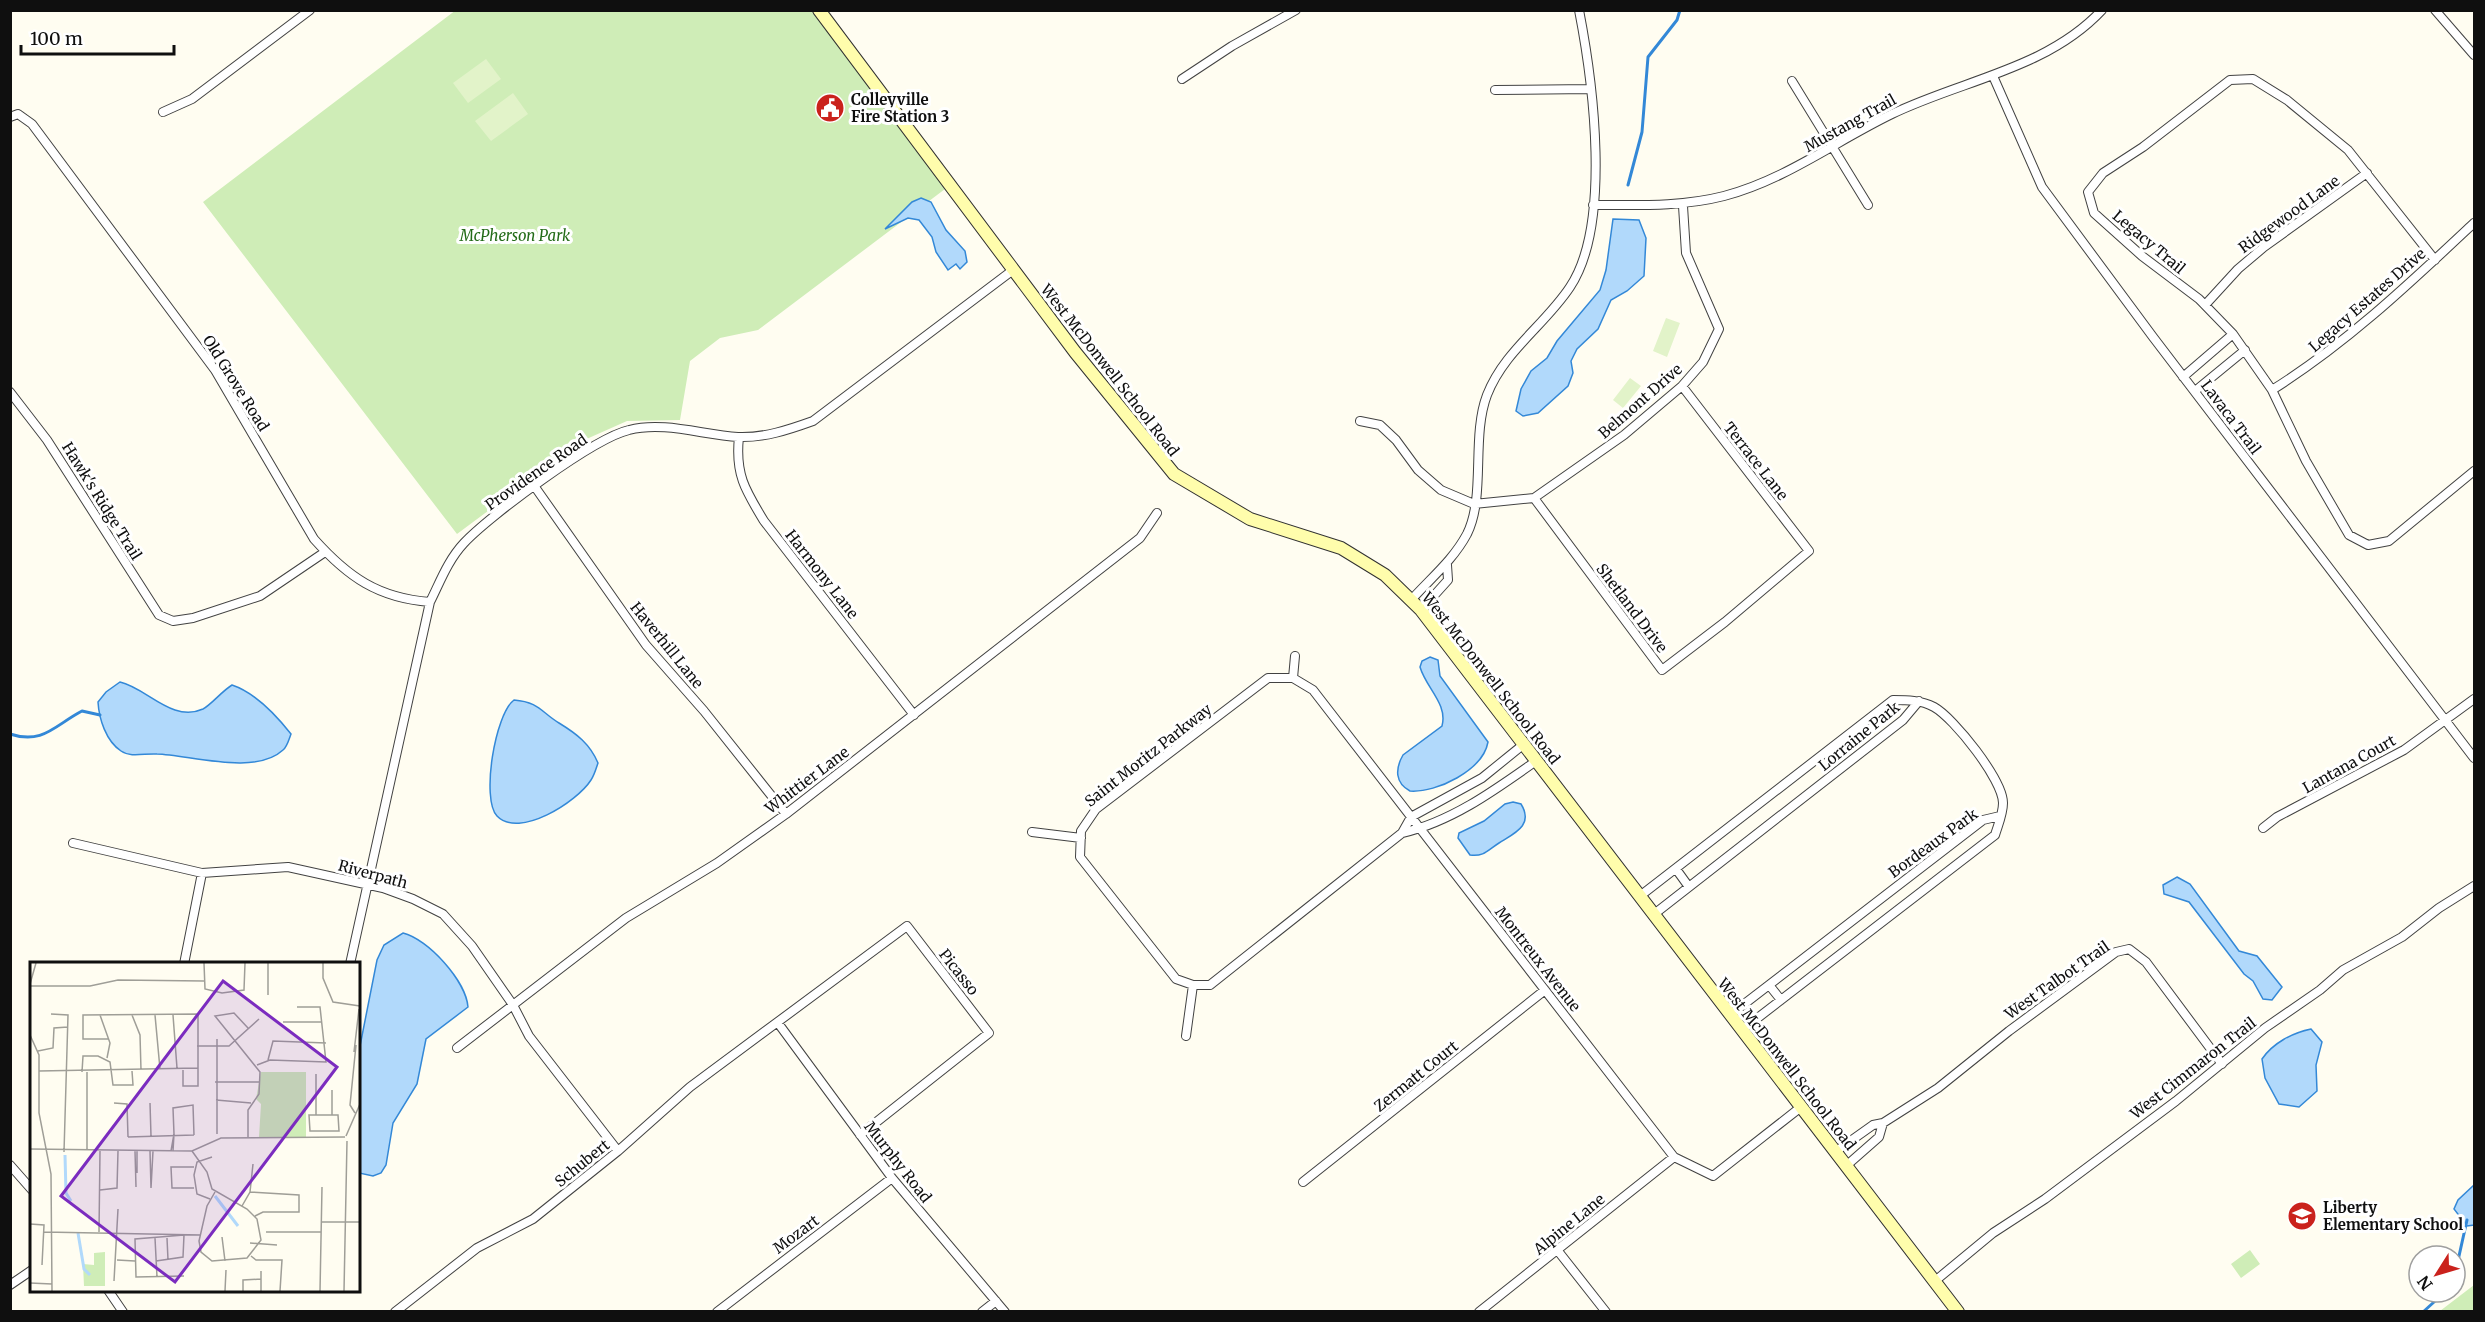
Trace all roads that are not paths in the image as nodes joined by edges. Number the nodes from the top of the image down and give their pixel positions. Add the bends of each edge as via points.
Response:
1 (310, 10) edge
2 (819, 10) edge
3 (1296, 10) edge
4 (1579, 10) edge
5 (2102, 10) edge
6 (2434, 10) edge
7 (2475, 55) edge
8 (1993, 76) junction
9 (1182, 79) dead end
10 (1792, 81) dead end
11 (1591, 89) junction
12 (1495, 90) dead end
13 (164, 112) dead end
14 (14, 115) edge
15 (1833, 147) junction
16 (2367, 173) junction
17 (1593, 205) junction
18 (1868, 205) dead end
19 (1683, 206) junction
20 (2475, 223) edge
21 (2435, 260) junction
22 (1013, 270) junction
23 (2205, 305) junction
24 (2233, 334) junction
25 (2245, 350) junction
26 (2183, 377) junction
27 (1682, 386) junction
28 (2272, 390) junction
29 (2194, 391) junction
30 (10, 392) edge
31 (1360, 421) dead end
32 (739, 437) junction
33 (2475, 471) edge
34 (535, 487) junction
35 (1534, 498) junction
36 (1474, 504) junction
37 (1157, 513) dead end
38 (326, 552) junction
39 (1447, 565) junction
40 (1412, 599) junction
41 (430, 602) junction
42 (1421, 609) junction
43 (1725, 622) joint
44 (1295, 656) dead end
45 (1293, 678) junction
46 (2475, 699) edge
47 (1919, 701) junction
48 (914, 715) junction
49 (2446, 720) junction
50 (1524, 744) junction
51 (2475, 758) edge
52 (1536, 761) junction
53 (786, 814) junction
54 (2000, 816) junction
55 (1411, 817) junction
56 (2263, 828) dead end
57 (1420, 829) junction
58 (1032, 832) dead end
59 (1402, 833) junction
60 (1081, 838) junction
61 (73, 843) dead end
62 (1676, 869) junction
63 (202, 873) junction
64 (369, 885) junction
65 (2475, 886) edge
66 (1689, 887) junction
67 (1640, 896) junction
68 (1653, 915) junction
69 (184, 962) edge
70 (350, 962) edge
71 (1192, 985) junction
72 (1768, 985) junction
73 (1545, 990) junction
74 (1780, 1000) junction
75 (513, 1005) junction
76 (1730, 1015) junction
77 (778, 1023) junction
78 (1742, 1030) junction
79 (1186, 1036) dead end
80 (457, 1048) dead end
81 (2222, 1064) junction
82 (1802, 1107) junction
83 (1884, 1123) junction
84 (860, 1136) junction
85 (618, 1151) junction
86 (1835, 1152) junction
87 (1674, 1157) junction
88 (10, 1165) edge
89 (1846, 1166) junction
90 (892, 1178) junction
91 (1303, 1182) dead end
92 (30, 1188) edge
93 (1558, 1251) junction
94 (30, 1271) edge
95 (1935, 1281) junction
96 (10, 1285) edge
97 (109, 1292) edge
98 (996, 1301) junction
99 (123, 1311) edge
100 (395, 1311) edge
101 (717, 1311) edge
102 (982, 1311) edge
103 (1005, 1311) edge
104 (1479, 1311) edge
105 (1606, 1311) edge
106 (1958, 1311) edge

1 - 13 street via 192,99
2 - 22 main road, West McDonwell School Road
3 - 9 street
4 - 11 street
5 - 8 street, Mustang Trail via 2083,31 2053,50
6 - 7 street
8 - 15 street, Mustang Trail via 1909,106
8 - 26 street, Lavaca Trail via 2043,187
10 - 15 street
11 - 12 street
11 - 17 street
14 - 38 street, Old Grove Road via 32,124 215,370
15 - 18 street
15 - 19 street, Mustang Trail via 1748,189
16 - 21 street, Legacy Trail
16 - 23 street, Ridgewood Lane via 2264,247
16 - 23 street, Legacy Trail via 2348,150 2287,100 2253,79 2230,80 2103,173 2088,192 2094,213
17 - 19 street, Mustang Trail
17 - 36 street via 1588,243 1572,284 1505,363 1486,398 1479,430
19 - 27 street, Belmont Drive via 1686,253 1719,329 1703,362
20 - 21 street, Legacy Estates Drive
21 - 28 street, Legacy Estates Drive via 2323,357
22 - 32 street, Providence Road via 813,421 775,434
22 - 40 main road, West McDonwell School Road via 1174,474 1250,519 1341,548 1385,575
23 - 24 street, Legacy Trail
24 - 25 street, Legacy Trail
24 - 26 street
25 - 28 street, Legacy Trail
25 - 29 street
26 - 29 street, Lavaca Trail
27 - 35 street, Belmont Drive via 1616,441
27 - 43 street, Terrace Lane via 1809,551
28 - 33 street, Legacy Trail via 2306,461 2349,535 2368,544 2390,542
29 - 49 street, Lavaca Trail
30 - 38 street, Hawk's Ridge Trail via 47,440 159,615 173,621 193,618 260,596
31 - 36 street via 1380,425 1418,470 1441,490
32 - 34 street, Providence Road via 674,428 629,429 588,449
32 - 48 street, Harmony Lane via 736,462 741,479 764,521
34 - 41 street, Providence Road via 464,543 447,565
34 - 53 street, Haverhill Lane via 646,645
35 - 36 street, Belmont Drive
35 - 43 street, Shetland Drive via 1662,670
36 - 39 street via 1468,532
37 - 48 street, Whittier Lane via 1140,538
38 - 41 street, Old Grove Road via 366,586
39 - 40 street
39 - 42 street via 1448,580
40 - 42 main road, West McDonwell School Road
41 - 64 street, Providence Road
42 - 50 main road, West McDonwell School Road
44 - 45 street
45 - 55 street, Montreux Avenue via 1313,690
45 - 60 street, Saint Moritz Parkway via 1268,678 1096,809 1081,831
46 - 49 street, Lantana Court
47 - 54 street via 1944,713 2000,786
47 - 62 street, Lorraine Park via 1893,700
47 - 66 street, Lorraine Park via 1903,720
48 - 53 street, Whittier Lane
49 - 51 street, Lavaca Trail
49 - 56 street, Lantana Court via 2377,766
50 - 52 main road, West McDonwell School Road
50 - 55 street via 1482,778
52 - 57 street via 1490,795
52 - 67 main road, West McDonwell School Road
53 - 75 street, Whittier Lane via 717,863 626,918
54 - 72 street, Bordeaux Park via 1983,820
54 - 74 street, Bordeaux Park via 1995,835
55 - 57 street, Montreux Avenue
55 - 59 street
57 - 59 street
57 - 73 street, Montreux Avenue
58 - 60 street
59 - 71 street via 1210,985
60 - 71 street via 1080,857 1176,979
61 - 63 street, Riverpath
62 - 66 street
62 - 67 street, Lorraine Park
63 - 64 street, Riverpath via 288,867
63 - 69 street
64 - 70 street, Providence Road
64 - 75 street, Riverpath via 413,899 443,914 472,946
65 - 81 street, West Cimmaron Trail via 2402,937 2343,970
66 - 68 street, Lorraine Park
67 - 68 main road, West McDonwell School Road
68 - 76 main road, West McDonwell School Road
71 - 79 street
72 - 74 street
72 - 76 street, Bordeaux Park
73 - 87 street, Montreux Avenue
73 - 91 street, Zermatt Court
74 - 78 street, Bordeaux Park
75 - 80 street, Whittier Lane
75 - 85 street, Riverpath via 529,1036
76 - 78 main road, West McDonwell School Road
77 - 84 street, Murphy Road
77 - 84 street, Picasso via 907,926 989,1033
77 - 85 street, Schubert via 690,1087
78 - 82 main road, West McDonwell School Road
81 - 83 street, West Talbot Trail via 2146,962 2129,950 2116,952 1938,1088
81 - 95 street, West Cimmaron Trail via 2045,1199 1993,1233
82 - 86 main road, West McDonwell School Road
82 - 87 street, Montreux Avenue via 1713,1176
83 - 86 street, West Talbot Trail via 1873,1125
83 - 89 street, West Talbot Trail via 1879,1137
84 - 90 street, Murphy Road
85 - 100 street, Schubert via 533,1219 477,1248
86 - 89 main road, West McDonwell School Road
87 - 93 street, Alpine Lane
88 - 92 street
89 - 95 main road, West McDonwell School Road
90 - 98 street, Murphy Road
90 - 101 street, Mozart
93 - 104 street, Alpine Lane
93 - 105 street
94 - 96 street
95 - 106 main road, West McDonwell School Road
97 - 99 street
98 - 102 street
98 - 103 street, Murphy Road

